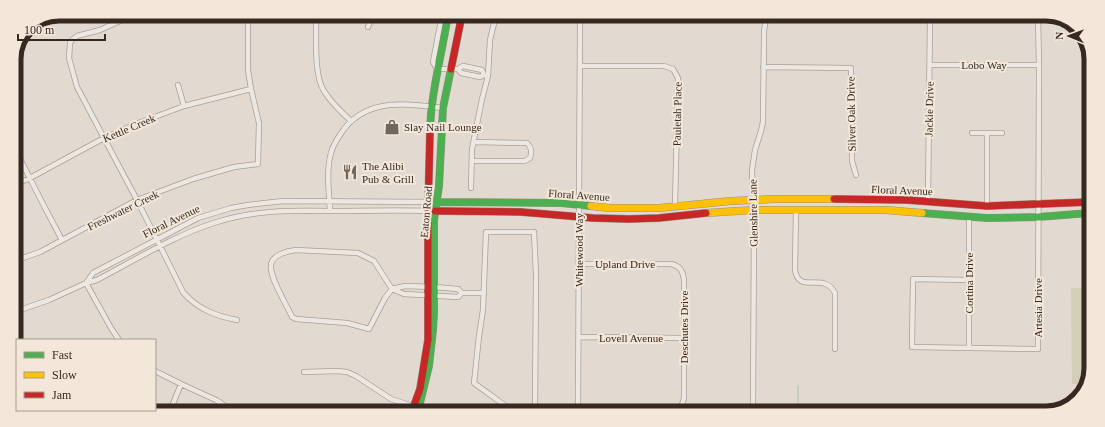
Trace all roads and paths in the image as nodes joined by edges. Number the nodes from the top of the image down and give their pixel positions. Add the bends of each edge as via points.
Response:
1 (120, 21) edge
2 (248, 21) edge
3 (317, 21) edge
4 (370, 21) edge
5 (441, 21) edge
6 (447, 21) edge
7 (461, 21) edge
8 (495, 21) edge
9 (580, 21) edge
10 (765, 21) edge
11 (930, 21) edge
12 (1038, 21) edge
13 (368, 26) dead end
14 (930, 65) junction
15 (1039, 65) junction
16 (580, 66) junction
17 (763, 67) junction
18 (437, 69) junction
19 (454, 69) junction
20 (486, 75) junction
21 (178, 85) dead end
22 (251, 89) junction
23 (184, 106) junction
24 (432, 106) junction
25 (443, 108) junction
26 (351, 120) junction
27 (972, 133) dead end
28 (987, 133) junction
29 (1002, 133) dead end
30 (104, 138) junction
31 (474, 142) junction
32 (21, 161) edge
33 (472, 161) junction
34 (856, 175) dead end
35 (30, 178) junction
36 (21, 182) edge
37 (471, 188) dead end
38 (137, 200) junction
39 (753, 200) junction
40 (329, 201) junction
41 (428, 202) junction
42 (436, 202) junction
43 (928, 202) junction
44 (1084, 202) edge
45 (1038, 204) junction
46 (579, 205) junction
47 (675, 206) junction
48 (987, 206) junction
49 (753, 210) junction
50 (796, 210) junction
51 (330, 211) junction
52 (431, 211) junction
53 (1084, 213) edge
54 (578, 216) junction
55 (969, 217) junction
56 (1038, 217) junction
57 (157, 239) junction
58 (62, 240) junction
59 (160, 247) junction
60 (21, 259) edge
61 (579, 264) junction
62 (670, 264) joint
63 (968, 280) junction
64 (86, 283) junction
65 (431, 287) junction
66 (392, 289) junction
67 (462, 293) junction
68 (484, 293) junction
69 (432, 296) junction
70 (21, 310) edge
71 (237, 320) dead end
72 (579, 337) junction
73 (684, 338) junction
74 (118, 339) edge
75 (968, 348) junction
76 (835, 349) dead end
77 (156, 372) edge
78 (304, 372) dead end
79 (181, 384) junction
80 (172, 406) edge
81 (225, 406) edge
82 (406, 406) edge
83 (417, 406) edge
84 (506, 406) edge
85 (535, 406) edge
86 (578, 406) edge
87 (682, 406) edge
88 (753, 406) edge

1 - 30 street via 77,36 70,44 69,58 77,87
2 - 22 street via 248,70
3 - 26 street via 319,81 330,99
4 - 13 street
5 - 18 street, Eaton Road via 433,62
6 - 18 street, Eaton Road
7 - 19 street, Eaton Road
8 - 20 street
9 - 16 street, Whitewood Way
10 - 17 street, Glenshire Lane
11 - 14 street, Jackie Drive
12 - 15 street, Artesia Drive
14 - 15 street, Lobo Way
14 - 43 street, Jackie Drive
15 - 45 street, Artesia Drive
16 - 46 street, Whitewood Way
16 - 47 street, Pauletah Place via 664,66 673,69 678,78
17 - 34 street, Silver Oak Drive via 851,68 852,161
17 - 39 street, Glenshire Lane via 762,122 753,160
18 - 19 street
18 - 24 street, Eaton Road
19 - 20 street via 480,77
19 - 20 street via 463,66 482,70
19 - 25 street, Eaton Road
20 - 31 street
21 - 23 street
22 - 23 street, Kettle Creek
22 - 38 street, Freshwater Creek via 259,123 258,164 234,167 193,179
23 - 30 street, Kettle Creek
24 - 25 street
24 - 26 street via 379,106 366,110
24 - 41 street, Eaton Road
25 - 42 street, Eaton Road
26 - 40 street via 341,132 331,153
27 - 28 street
28 - 29 street
28 - 48 street
30 - 35 street, Kettle Creek
30 - 38 street
31 - 33 street
31 - 33 street via 527,143 532,152 530,158 525,161
32 - 35 street
33 - 37 street
35 - 36 street, Kettle Creek
35 - 58 street
38 - 57 street
38 - 58 street, Freshwater Creek
39 - 43 street, Floral Avenue
39 - 47 street, Floral Avenue
39 - 49 street, Glenshire Lane
40 - 41 street, Floral Avenue
40 - 51 street
40 - 57 street, Floral Avenue via 266,202 231,208 198,218
41 - 42 street, Floral Avenue
41 - 52 street, Eaton Road
42 - 46 street, Floral Avenue
42 - 52 street, Eaton Road
43 - 48 street, Floral Avenue
44 - 45 street, Floral Avenue
45 - 48 street, Floral Avenue
45 - 56 street, Artesia Drive
46 - 47 street, Floral Avenue via 609,208
46 - 54 street, Whitewood Way
49 - 50 street, Floral Avenue
49 - 54 street, Floral Avenue via 644,219
49 - 88 street, Glenshire Lane
50 - 55 street, Floral Avenue via 886,210
50 - 76 street via 796,276 803,282 829,285 835,293
51 - 52 street, Floral Avenue
51 - 59 street, Floral Avenue via 283,210 232,218 199,228
52 - 54 street, Floral Avenue via 521,212
52 - 65 street, Eaton Road
53 - 56 street, Floral Avenue
54 - 61 street, Whitewood Way
55 - 56 street, Floral Avenue
55 - 63 street, Cortina Drive
56 - 75 street, Artesia Drive via 1038,349
57 - 59 street
57 - 64 street, Floral Avenue via 93,273
58 - 60 street, Freshwater Creek
59 - 64 street, Floral Avenue via 97,280
59 - 71 street via 189,299 221,317
61 - 62 street, Upland Drive
61 - 72 street, Whitewood Way
62 - 73 street, Deschutes Drive via 680,268 683,274
63 - 75 street, Cortina Drive
63 - 75 street, Artesia Drive via 913,279 912,347
64 - 70 street, Floral Avenue
64 - 74 street
65 - 66 street via 405,286
65 - 67 street via 458,289
65 - 69 street, Eaton Road
66 - 66 street via 369,329 347,323 296,319 292,317 272,275 270,264 274,258 296,250 358,253 374,261
66 - 69 street via 404,294
67 - 68 street
67 - 69 street via 458,297
68 - 84 street via 474,383
68 - 85 street via 486,232 534,232
69 - 83 street, Eaton Road via 432,349 425,385
72 - 73 street, Lovell Avenue
72 - 86 street, Whitewood Way
73 - 87 street, Deschutes Drive via 684,398
77 - 79 street
78 - 82 street via 347,372
79 - 80 street
79 - 81 street

